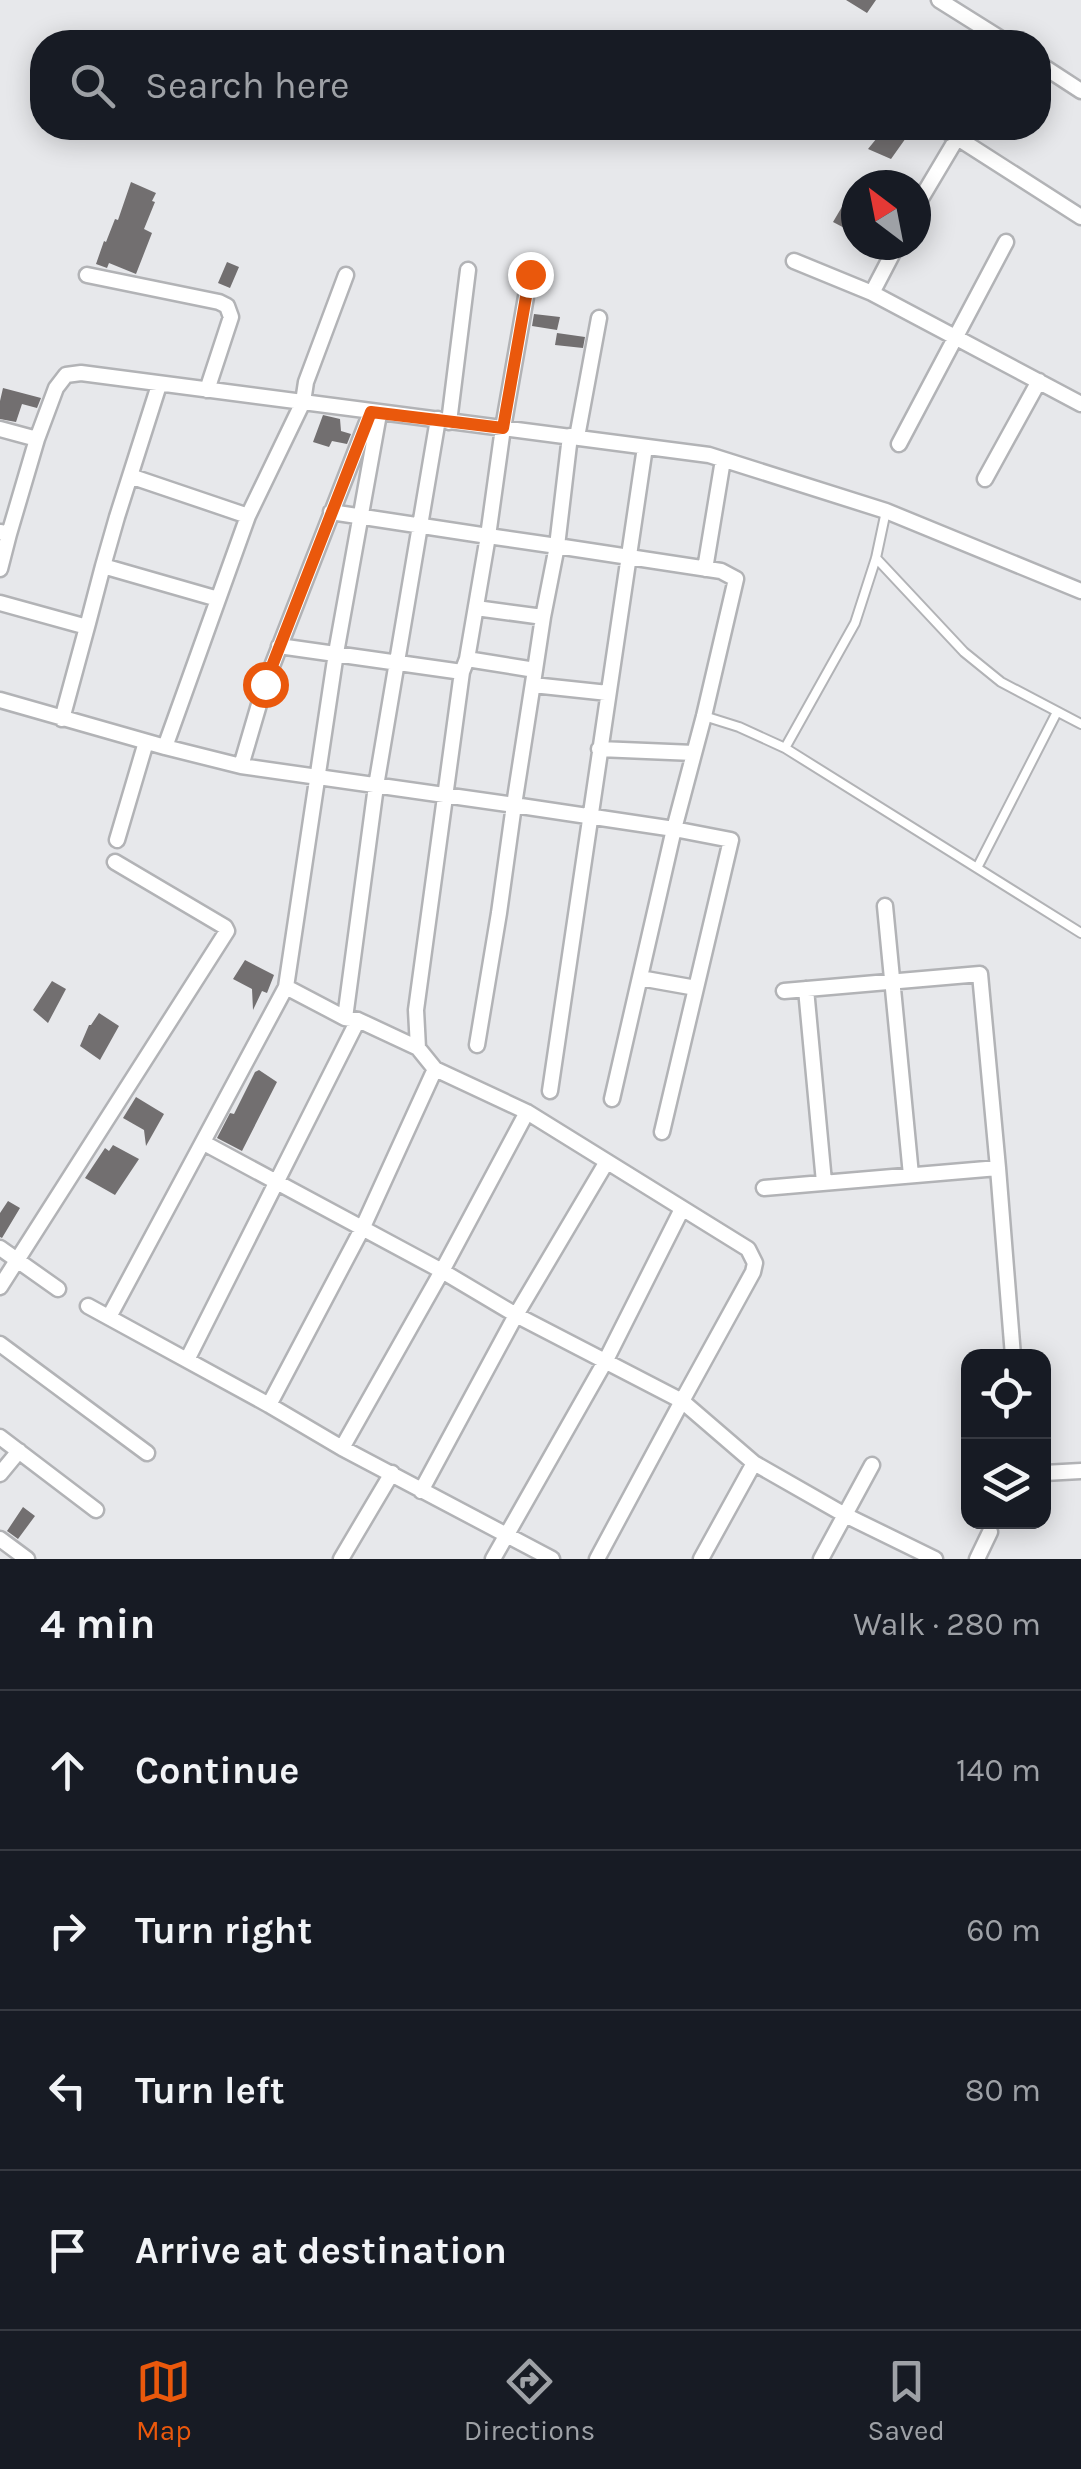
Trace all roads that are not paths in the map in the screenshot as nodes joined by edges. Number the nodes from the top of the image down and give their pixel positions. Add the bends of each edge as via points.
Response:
1 (939, 0) edge
2 (987, 30) edge
3 (1051, 71) edge
4 (1081, 91) edge
5 (955, 140) edge
6 (971, 140) edge
7 (931, 181) edge
8 (1081, 218) edge
9 (1006, 242) dead end
10 (888, 260) edge
11 (794, 261) dead end
12 (468, 270) dead end
13 (530, 274) dead end
14 (87, 275) dead end
15 (346, 275) dead end
16 (872, 293) junction
17 (600, 318) dead end
18 (956, 337) junction
19 (1039, 381) junction
20 (159, 384) junction
21 (207, 390) junction
22 (302, 402) junction
23 (1081, 404) edge
24 (375, 413) junction
25 (443, 420) junction
26 (503, 428) junction
27 (0, 429) edge
28 (573, 437) junction
29 (37, 439) junction
30 (898, 444) dead end
31 (645, 446) junction
32 (723, 460) junction
33 (130, 476) junction
34 (985, 480) dead end
35 (886, 511) junction
36 (331, 512) junction
37 (248, 516) junction
38 (359, 516) junction
39 (419, 526) junction
40 (4, 532) edge
41 (488, 536) junction
42 (557, 546) junction
43 (629, 557) junction
44 (876, 558) junction
45 (103, 566) junction
46 (0, 569) edge
47 (705, 569) junction
48 (1081, 592) edge
49 (218, 598) junction
50 (0, 603) edge
51 (476, 608) junction
52 (543, 616) junction
53 (87, 627) junction
54 (280, 646) junction
55 (336, 654) junction
56 (397, 661) junction
57 (465, 665) junction
58 (534, 678) junction
59 (608, 693) junction
60 (0, 700) edge
61 (1058, 712) junction
62 (704, 716) junction
63 (62, 719) junction
64 (1081, 724) edge
65 (146, 742) junction
66 (165, 748) junction
67 (785, 748) junction
68 (600, 750) junction
69 (694, 754) junction
70 (241, 766) junction
71 (318, 778) junction
72 (376, 786) junction
73 (446, 796) junction
74 (514, 806) junction
75 (590, 816) junction
76 (674, 829) junction
77 (116, 840) dead end
78 (115, 862) dead end
79 (977, 868) junction
80 (885, 906) dead end
81 (1081, 934) edge
82 (640, 978) junction
83 (892, 982) junction
84 (286, 986) junction
85 (696, 988) junction
86 (806, 989) junction
87 (784, 991) dead end
88 (352, 1019) junction
89 (477, 1045) dead end
90 (418, 1048) junction
91 (435, 1069) junction
92 (550, 1091) dead end
93 (612, 1099) dead end
94 (527, 1112) junction
95 (662, 1132) dead end
96 (204, 1144) junction
97 (606, 1162) junction
98 (998, 1168) junction
99 (911, 1175) junction
100 (276, 1182) junction
101 (824, 1182) junction
102 (764, 1188) dead end
103 (682, 1210) junction
104 (362, 1229) junction
105 (0, 1248) edge
106 (18, 1262) junction
107 (442, 1272) junction
108 (0, 1287) edge
109 (58, 1289) dead end
110 (88, 1306) dead end
111 (516, 1316) junction
112 (109, 1317) junction
113 (0, 1344) edge
114 (1012, 1349) edge
115 (187, 1360) junction
116 (606, 1360) junction
117 (682, 1401) junction
118 (269, 1405) junction
119 (0, 1438) edge
120 (342, 1448) junction
121 (19, 1451) junction
122 (147, 1453) dead end
123 (754, 1463) junction
124 (872, 1464) dead end
125 (1081, 1470) edge
126 (1051, 1472) edge
127 (392, 1473) junction
128 (0, 1474) edge
129 (421, 1491) junction
130 (96, 1510) dead end
131 (845, 1515) junction
132 (990, 1532) dead end
133 (506, 1534) junction
134 (0, 1539) edge
135 (27, 1559) edge
136 (342, 1559) edge
137 (492, 1559) edge
138 (552, 1559) edge
139 (597, 1559) edge
140 (701, 1559) edge
141 (821, 1559) edge
142 (935, 1559) edge
143 (977, 1559) edge

1 - 2 street
3 - 4 street
5 - 7 street
6 - 8 street
9 - 18 street
10 - 16 street
11 - 16 street
12 - 25 street
13 - 26 street
14 - 21 street via 227,306 231,317
15 - 22 street
16 - 18 street
17 - 28 street
18 - 19 street
18 - 30 street
19 - 23 street
19 - 34 street
20 - 21 street
20 - 29 street via 66,375
20 - 33 street
21 - 22 street
22 - 24 street
22 - 37 street
24 - 25 street
24 - 36 street
24 - 38 street
25 - 26 street
25 - 39 street
26 - 28 street
26 - 41 street
27 - 29 street
28 - 31 street
28 - 42 street
29 - 40 street
31 - 32 street
31 - 43 street
32 - 35 street
32 - 47 street
33 - 37 street
33 - 45 street
35 - 44 lane
35 - 48 street
36 - 38 street
36 - 54 street
37 - 49 street
38 - 39 street
38 - 55 street
39 - 41 street
39 - 56 street
40 - 46 street
41 - 42 street
41 - 51 street
42 - 43 street
42 - 52 street
43 - 47 street
43 - 59 street
44 - 61 lane via 964,652 1001,682
44 - 67 lane via 856,624
45 - 49 street
45 - 53 street
47 - 62 street via 736,582
49 - 66 street
50 - 53 street
51 - 52 street
51 - 57 street
52 - 58 street
53 - 63 street
54 - 55 street
54 - 70 street
55 - 56 street
55 - 71 street
56 - 57 street
56 - 72 street
57 - 58 street
57 - 73 street
58 - 59 street
58 - 74 street
59 - 68 street
60 - 63 street
61 - 64 lane
61 - 79 lane
62 - 67 lane
62 - 69 street
63 - 65 street
65 - 66 street
65 - 77 street
66 - 70 street
67 - 79 lane
68 - 69 street
68 - 75 street
69 - 76 street
70 - 71 street
71 - 72 street
71 - 84 street
72 - 73 street
72 - 88 street
73 - 74 street
73 - 90 street via 416,1010
74 - 75 street
74 - 89 street
75 - 76 street
75 - 92 street
76 - 82 street
76 - 85 street via 730,840
78 - 106 street via 227,931
79 - 81 lane
80 - 83 street
82 - 85 street
82 - 93 street
83 - 86 street
83 - 98 street via 980,974
83 - 99 street
84 - 88 street
84 - 96 street
85 - 95 street
86 - 87 street
86 - 101 street
88 - 90 street
88 - 100 street
90 - 91 street
91 - 94 street
91 - 104 street
94 - 97 street
94 - 107 street
96 - 100 street
96 - 112 street
97 - 103 street
97 - 111 street
98 - 99 street
98 - 114 street
99 - 101 street
100 - 104 street
100 - 115 street
101 - 102 street
103 - 116 street
103 - 117 street via 742,1244 756,1263
104 - 107 street
104 - 118 street
105 - 106 street
106 - 108 street
106 - 109 street
107 - 111 street
107 - 120 street
110 - 112 street
111 - 116 street
111 - 129 street
112 - 115 street
113 - 122 street
115 - 118 street
116 - 117 street
116 - 133 street
117 - 123 street
117 - 139 street
118 - 120 street
119 - 121 street
120 - 127 street
121 - 128 street
121 - 130 street
123 - 131 street
123 - 140 street
124 - 131 street
125 - 126 street
127 - 129 street
127 - 136 street
129 - 133 street
131 - 141 street
131 - 142 street
132 - 143 street
133 - 137 street
133 - 138 street
134 - 135 street

